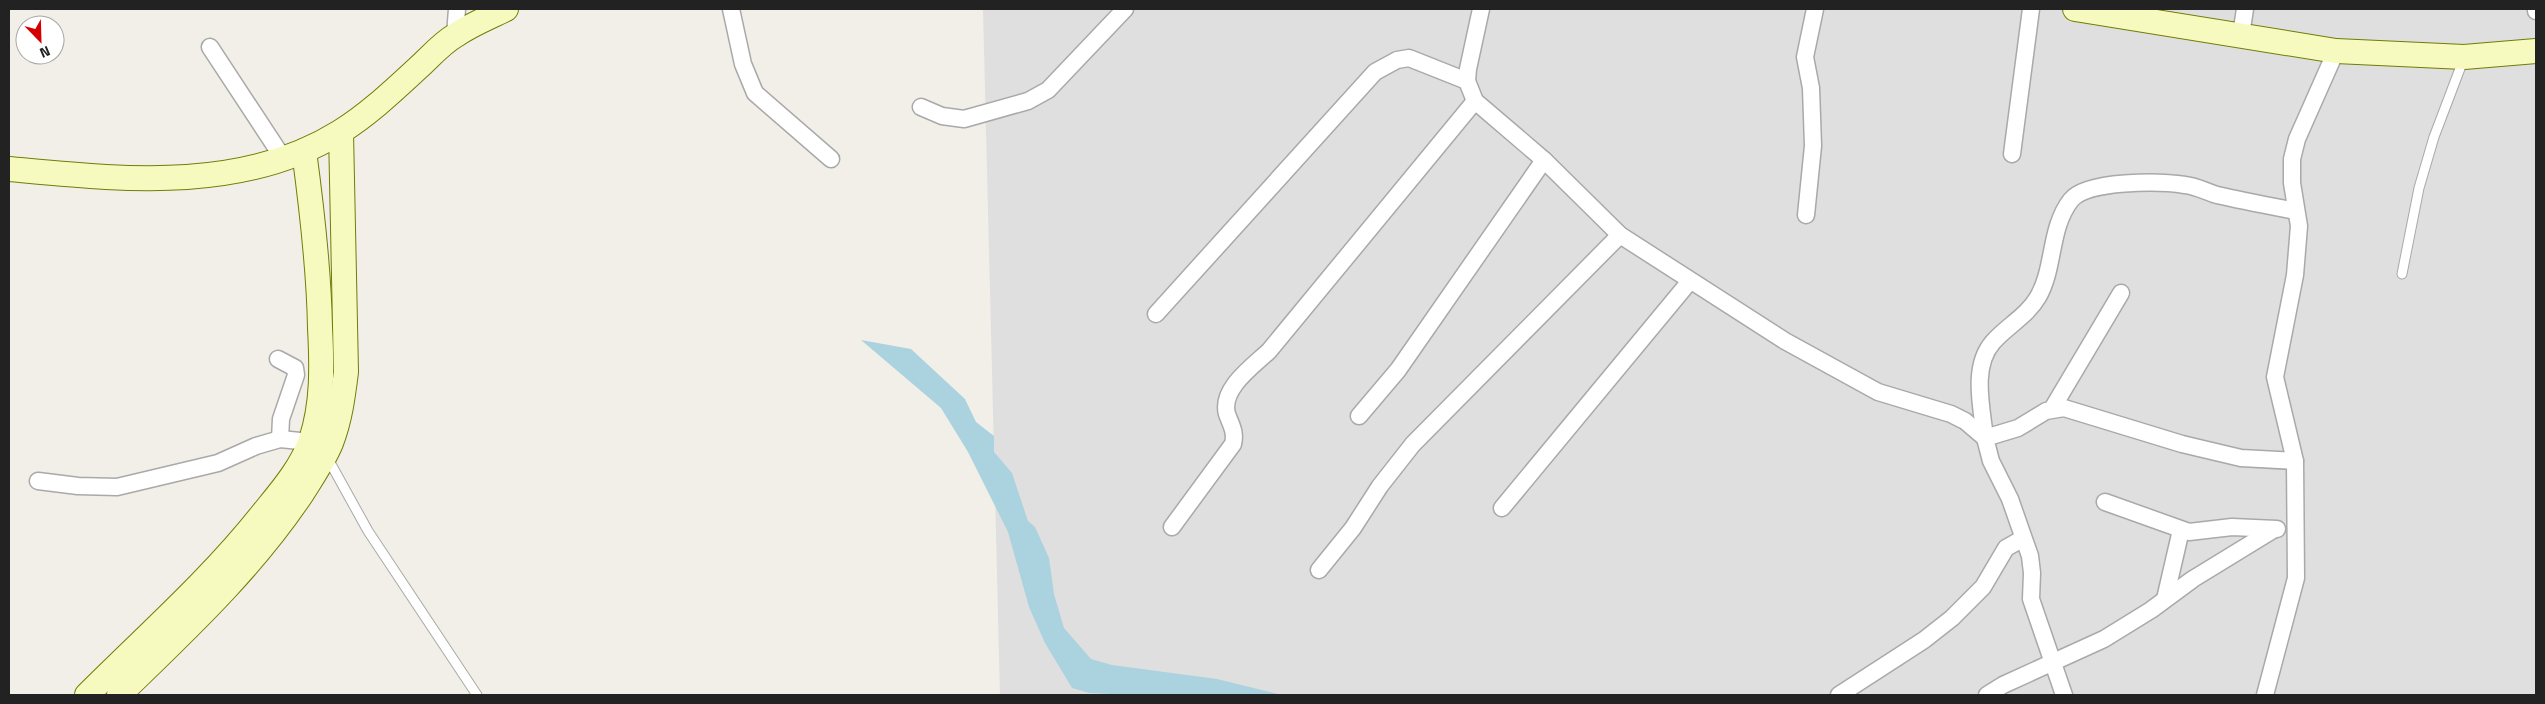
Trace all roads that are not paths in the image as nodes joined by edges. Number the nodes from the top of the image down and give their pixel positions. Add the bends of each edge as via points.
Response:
1 (457, 9) edge
2 (506, 9) edge
3 (731, 9) edge
4 (1125, 9) edge
5 (1481, 9) edge
6 (1815, 9) edge
7 (2031, 9) edge
8 (2075, 9) edge
9 (2245, 9) edge
10 (2130, 12) edge
11 (455, 35) junction
12 (2241, 36) junction
13 (210, 47) dead end
14 (2336, 51) junction
15 (2536, 52) edge
16 (2464, 58) junction
17 (1467, 82) junction
18 (1475, 101) junction
19 (921, 106) dead end
20 (341, 132) junction
21 (2012, 154) dead end
22 (294, 155) junction
23 (831, 159) dead end
24 (1544, 160) junction
25 (9, 169) edge
26 (2296, 211) junction
27 (1806, 215) dead end
28 (1620, 235) junction
29 (2402, 274) dead end
30 (1690, 282) junction
31 (2121, 293) dead end
32 (1156, 314) dead end
33 (278, 359) dead end
34 (2052, 409) junction
35 (1359, 416) dead end
36 (1985, 438) junction
37 (280, 439) junction
38 (318, 448) junction
39 (2295, 461) junction
40 (38, 481) dead end
41 (2105, 502) dead end
42 (1502, 508) dead end
43 (2296, 526) junction
44 (1172, 527) dead end
45 (2181, 530) junction
46 (2273, 530) junction
47 (2022, 538) junction
48 (1319, 570) dead end
49 (2166, 599) junction
50 (2054, 662) junction
51 (87, 695) edge
52 (119, 695) edge
53 (477, 695) edge
54 (1839, 695) edge
55 (1987, 695) edge
56 (2064, 695) edge
57 (2265, 695) edge

1 - 11 street
2 - 11 main road
3 - 23 street via 743,64 754,93
4 - 19 street via 1048,90 1028,101 964,119 942,116
5 - 17 street
6 - 27 street via 1805,56 1811,88 1813,146
7 - 21 street
8 - 10 main road
9 - 12 street
10 - 12 main road
11 - 20 main road via 384,99
12 - 14 main road
13 - 22 street
14 - 16 main road
14 - 26 street via 2297,139 2292,159
15 - 16 main road
16 - 29 lane via 2434,137 2419,188
17 - 18 street
17 - 32 street via 1409,58 1397,60 1375,72
18 - 24 street
18 - 44 street via 1269,351 1232,389 1226,407 1234,431 1232,444
20 - 22 main road
20 - 38 main road via 346,372 332,442
22 - 25 main road via 243,170 160,180
22 - 38 main road via 314,223 322,364
24 - 28 street
24 - 35 street via 1398,370
26 - 36 street via 2186,185 2112,185 2079,193 2064,214 2054,240 2046,282 2039,296 2032,307 1992,343 1984,357 1979,388
26 - 39 street via 2299,226 2295,275 2275,377
28 - 30 street
28 - 48 street via 1413,444
30 - 36 street via 1785,342 1878,392 1950,414 1965,421
30 - 42 street
31 - 34 street
33 - 37 street via 294,368 296,375 281,419
34 - 36 street via 2018,428
34 - 39 street via 2064,408 2182,444 2241,458
36 - 47 street
37 - 38 street
37 - 40 street via 218,463 117,487
38 - 51 main road via 193,593
38 - 52 main road via 282,525 262,550 207,610
38 - 53 lane
39 - 43 street
41 - 45 street
43 - 46 street
43 - 57 street via 2296,578
45 - 46 street via 2196,532 2232,527
45 - 49 street
46 - 49 street
47 - 50 street via 2030,556 2032,605
47 - 54 street via 2006,548 1983,587 1952,618
49 - 50 street via 2104,639
50 - 55 street
50 - 56 street

